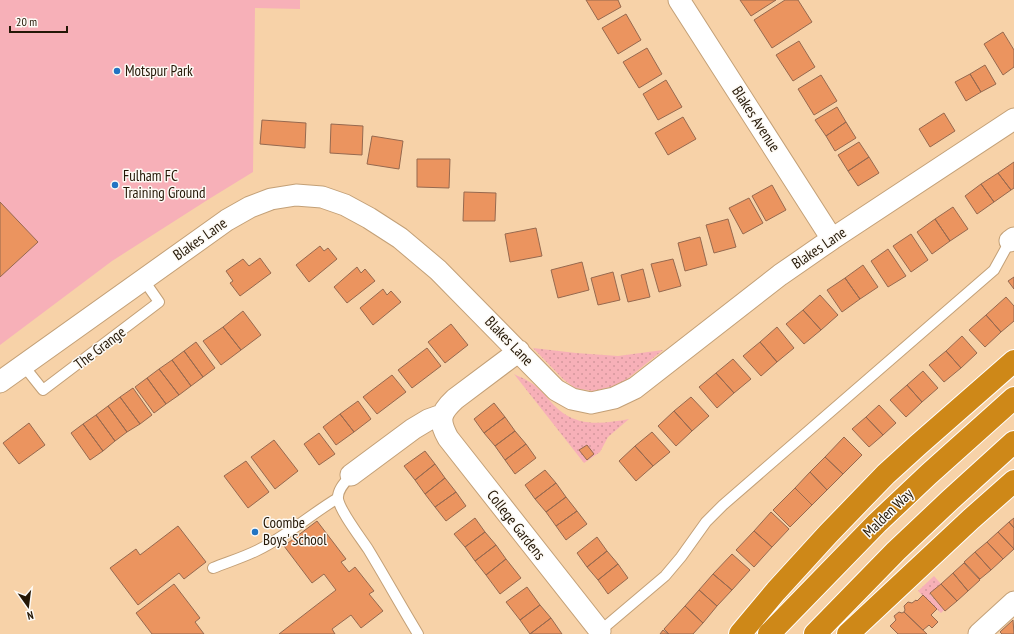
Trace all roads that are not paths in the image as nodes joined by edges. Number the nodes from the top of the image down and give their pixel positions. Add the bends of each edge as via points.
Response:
1 (680, 0) edge
2 (1014, 119) edge
3 (832, 239) junction
4 (1012, 239) edge
5 (143, 279) junction
6 (518, 351) junction
7 (1014, 361) edge
8 (22, 365) junction
9 (0, 382) edge
10 (1014, 398) edge
11 (442, 415) junction
12 (1014, 442) edge
13 (351, 475) joint
14 (1014, 481) edge
15 (338, 498) junction
16 (213, 568) dead end
17 (1014, 602) edge
18 (600, 631) joint
19 (418, 634) edge
20 (740, 634) edge
21 (769, 634) edge
22 (815, 634) edge
23 (848, 634) edge
24 (979, 634) edge

1 - 3 street, Blakes Avenue
2 - 3 street, Blakes Lane
3 - 6 street, Blakes Lane via 756,292 635,388 614,398 591,403 572,398 556,390
4 - 18 lane via 994,270 723,505 706,522 665,576
5 - 6 street, Blakes Lane via 227,220 250,207 271,199 296,195 322,197 345,205 400,238 438,270
5 - 8 street, Blakes Lane
5 - 8 lane, The Grange via 159,302 43,390
6 - 11 street via 455,399
7 - 20 highway via 886,474 828,534
8 - 9 street, Blakes Lane
10 - 21 highway, Malden Way via 877,523
11 - 13 street via 413,429
11 - 18 street, College Gardens via 441,422 448,438
12 - 22 highway via 896,551
13 - 15 lane via 343,483
14 - 23 highway
15 - 16 lane via 258,550
15 - 19 lane via 340,507
17 - 24 street

